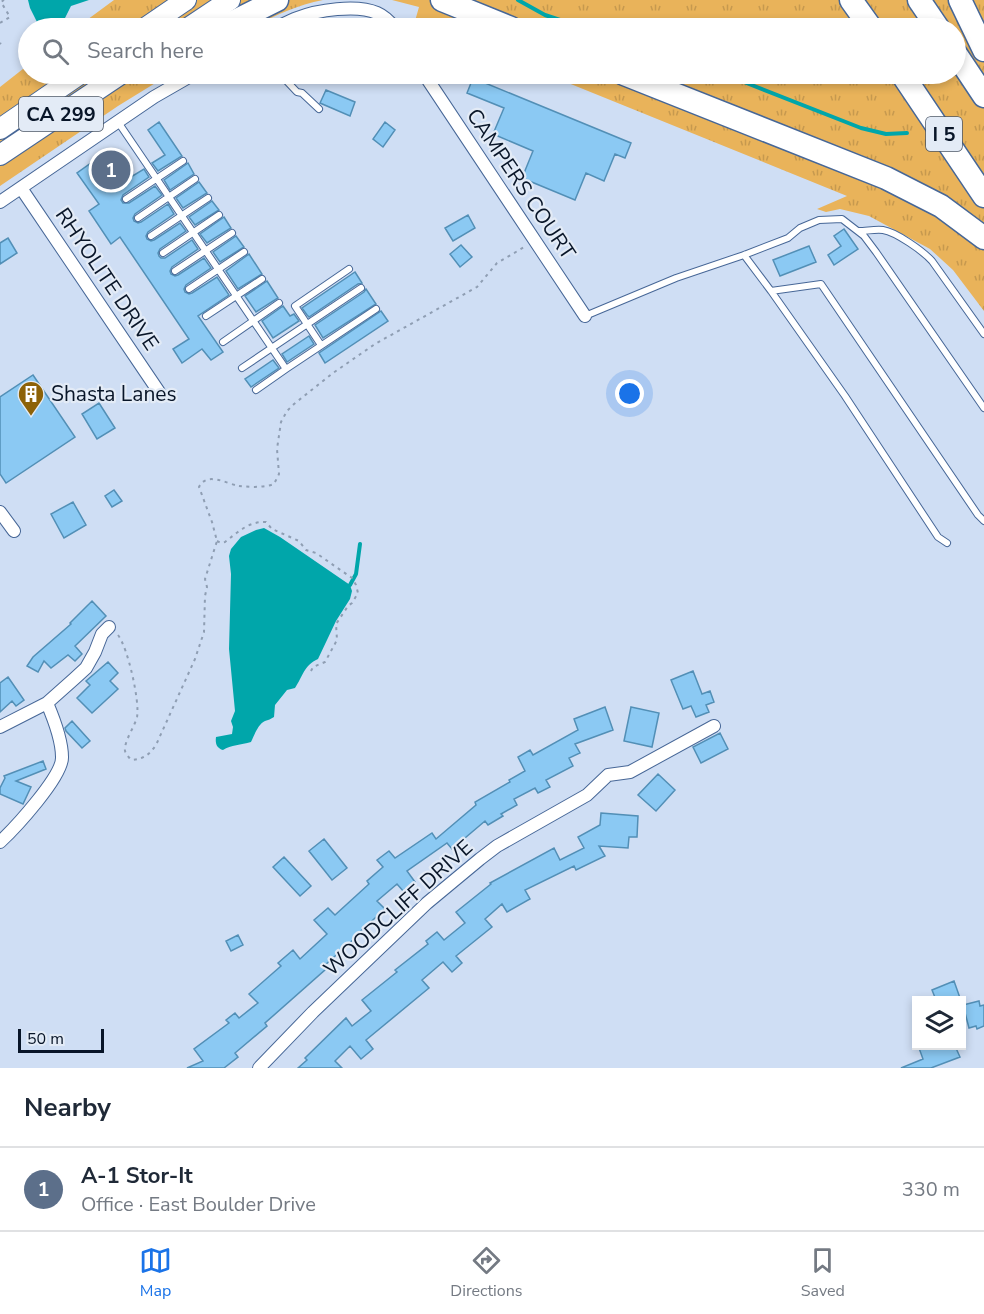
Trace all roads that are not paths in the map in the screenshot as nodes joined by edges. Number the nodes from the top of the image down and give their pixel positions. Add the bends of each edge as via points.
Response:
1 (186, 0) edge
2 (230, 0) edge
3 (277, 0) edge
4 (852, 0) edge
5 (919, 0) edge
6 (960, 0) edge
7 (443, 2) edge
8 (160, 18) edge
9 (203, 18) edge
10 (240, 18) edge
11 (296, 18) edge
12 (384, 18) edge
13 (485, 18) edge
14 (864, 18) edge
15 (931, 18) edge
16 (984, 50) edge
17 (966, 69) edge
18 (65, 84) edge
19 (106, 84) edge
20 (177, 84) edge
21 (289, 84) edge
22 (431, 84) edge
23 (649, 84) edge
24 (910, 84) edge
25 (984, 96) edge
26 (319, 109) dead end
27 (118, 122) junction
28 (0, 129) edge
29 (0, 155) edge
30 (183, 160) dead end
31 (157, 178) junction
32 (195, 179) dead end
33 (21, 188) junction
34 (984, 196) edge
35 (169, 197) junction
36 (208, 198) dead end
37 (126, 199) dead end
38 (0, 202) edge
39 (219, 215) dead end
40 (182, 216) junction
41 (138, 218) dead end
42 (859, 231) junction
43 (194, 233) junction
44 (232, 233) dead end
45 (151, 236) dead end
46 (984, 238) edge
47 (206, 251) junction
48 (244, 252) dead end
49 (163, 253) dead end
50 (744, 255) junction
51 (218, 269) junction
52 (349, 269) dead end
53 (175, 271) dead end
54 (262, 279) dead end
55 (361, 288) dead end
56 (189, 289) dead end
57 (771, 291) junction
58 (236, 296) junction
59 (279, 303) dead end
60 (376, 309) dead end
61 (206, 316) dead end
62 (585, 316) joint
63 (253, 321) junction
64 (307, 324) junction
65 (984, 334) edge
66 (223, 342) dead end
67 (321, 345) junction
68 (272, 348) junction
69 (242, 368) dead end
70 (286, 369) junction
71 (256, 390) dead end
72 (159, 392) dead end
73 (984, 408) edge
74 (0, 512) edge
75 (984, 520) edge
76 (14, 531) dead end
77 (947, 543) dead end
78 (109, 627) road end
79 (47, 703) junction
80 (714, 726) dead end
81 (0, 727) edge
82 (0, 842) edge
83 (259, 1068) edge

1 - 8 main road
2 - 9 main road
3 - 10 highway
4 - 14 highway
5 - 15 highway
6 - 16 highway
7 - 13 highway
11 - 12 street via 357,9
17 - 25 highway, I 5
18 - 28 main road, CA 299
19 - 29 main road, CA 299
20 - 27 street
21 - 26 lane
22 - 62 street, CAMPERS COURT
23 - 46 highway via 886,178 941,206
24 - 34 highway, I 5
27 - 31 lane
27 - 33 street
30 - 31 lane
31 - 35 lane
31 - 37 lane
32 - 35 lane
33 - 38 street
33 - 72 street, RHYOLITE DRIVE
35 - 40 lane
35 - 41 lane
36 - 40 lane
39 - 43 lane
40 - 43 lane
40 - 45 lane
42 - 50 lane via 842,219 819,220 788,238
42 - 65 lane via 884,230 926,255
42 - 73 lane
43 - 47 lane
43 - 49 lane
44 - 47 lane
47 - 51 lane
47 - 53 lane
48 - 51 lane
50 - 57 lane
50 - 62 lane
51 - 56 lane
51 - 58 lane
52 - 64 lane via 295,306
54 - 58 lane
55 - 64 lane
57 - 75 lane via 821,284
57 - 77 lane via 938,537
58 - 61 lane
58 - 63 lane
59 - 63 lane
60 - 67 lane
63 - 66 lane
63 - 68 lane
64 - 67 lane
64 - 68 lane
67 - 70 lane
68 - 69 lane
68 - 70 lane
70 - 71 lane
74 - 76 street
78 - 79 street via 86,668
79 - 81 street
79 - 82 street via 62,762 54,781
80 - 83 street, WOODCLIFF DRIVE via 630,772 608,775 586,795 497,846 418,911

